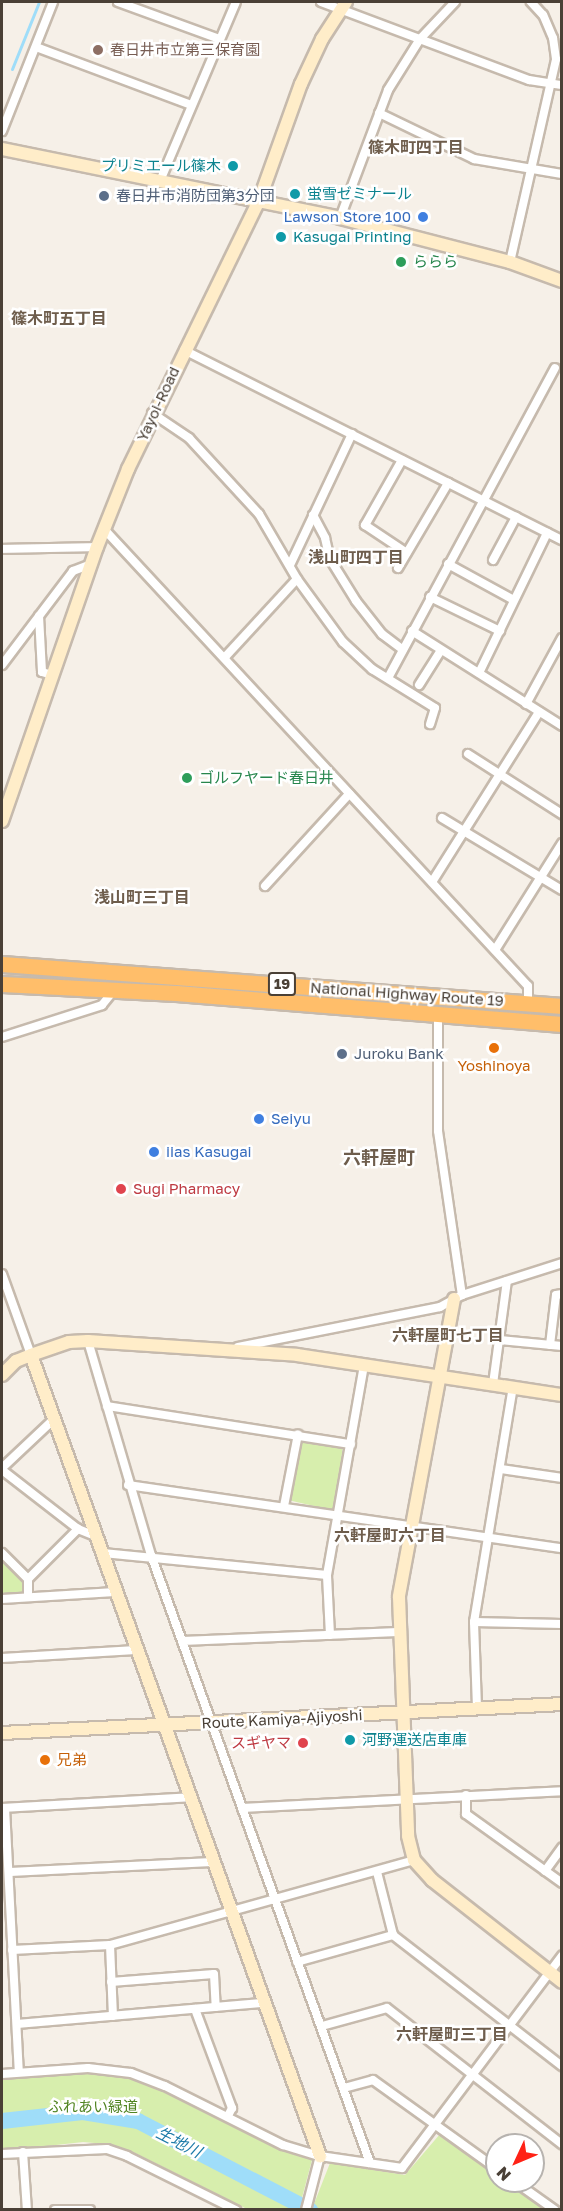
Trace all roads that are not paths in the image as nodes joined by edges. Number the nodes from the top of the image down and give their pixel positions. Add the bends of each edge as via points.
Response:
1 (53, 2) edge
2 (118, 2) edge
3 (236, 2) edge
4 (321, 2) edge
5 (455, 2) edge
6 (531, 2) edge
7 (343, 5) edge
8 (219, 39) junction
9 (420, 39) junction
10 (36, 47) junction
11 (552, 85) junction
12 (561, 85) edge
13 (191, 105) junction
14 (379, 113) junction
15 (2, 131) edge
16 (2, 149) edge
17 (531, 170) junction
18 (561, 174) edge
19 (160, 181) junction
20 (260, 201) junction
21 (340, 218) junction
22 (510, 262) junction
23 (561, 281) edge
24 (184, 350) junction
25 (555, 368) dead end
26 (152, 413) junction
27 (352, 434) junction
28 (402, 460) junction
29 (448, 483) junction
30 (483, 501) junction
31 (313, 515) junction
32 (516, 517) junction
33 (104, 529) junction
34 (547, 532) junction
35 (561, 540) edge
36 (97, 547) junction
37 (2, 549) edge
38 (407, 553) junction
39 (494, 560) dead end
40 (91, 564) junction
41 (448, 564) junction
42 (290, 565) junction
43 (398, 568) dead end
44 (297, 579) junction
45 (430, 597) junction
46 (514, 600) junction
47 (39, 616) junction
48 (412, 631) junction
49 (500, 631) junction
50 (561, 638) edge
51 (403, 650) junction
52 (441, 650) junction
53 (225, 657) junction
54 (2, 665) edge
55 (479, 673) junction
56 (52, 675) junction
57 (388, 678) junction
58 (419, 685) dead end
59 (526, 704) junction
60 (539, 712) junction
61 (430, 724) dead end
62 (561, 726) edge
63 (468, 754) dead end
64 (500, 775) junction
65 (349, 794) junction
66 (561, 814) edge
67 (442, 818) dead end
68 (2, 821) edge
69 (465, 832) junction
70 (561, 843) edge
71 (540, 877) junction
72 (432, 882) junction
73 (265, 886) dead end
74 (561, 890) edge
75 (495, 950) junction
76 (2, 964) edge
77 (2, 984) edge
78 (114, 990) junction
79 (528, 1003) junction
80 (561, 1005) edge
81 (438, 1014) junction
82 (561, 1024) edge
83 (2, 1037) edge
84 (561, 1263) edge
85 (2, 1274) edge
86 (507, 1281) junction
87 (561, 1294) edge
88 (458, 1297) junction
89 (500, 1340) junction
90 (88, 1341) junction
91 (550, 1345) junction
92 (561, 1346) edge
93 (229, 1349) junction
94 (31, 1355) junction
95 (364, 1366) junction
96 (2, 1375) edge
97 (440, 1377) junction
98 (493, 1384) junction
99 (513, 1387) junction
100 (561, 1395) edge
101 (107, 1406) junction
102 (53, 1420) junction
103 (298, 1434) junction
104 (351, 1444) junction
105 (2, 1469) edge
106 (501, 1469) junction
107 (561, 1478) edge
108 (128, 1485) junction
109 (284, 1506) junction
110 (338, 1514) junction
111 (414, 1527) junction
112 (78, 1529) junction
113 (95, 1536) junction
114 (488, 1537) junction
115 (561, 1548) edge
116 (2, 1553) edge
117 (103, 1553) junction
118 (151, 1555) junction
119 (327, 1575) junction
120 (28, 1579) junction
121 (115, 1592) junction
122 (28, 1597) junction
123 (2, 1599) edge
124 (474, 1622) junction
125 (561, 1624) edge
126 (398, 1632) junction
127 (330, 1635) junction
128 (182, 1641) junction
129 (136, 1650) junction
130 (2, 1658) edge
131 (561, 1704) edge
132 (477, 1708) junction
133 (404, 1712) junction
134 (212, 1723) junction
135 (164, 1725) junction
136 (2, 1733) edge
137 (561, 1791) edge
138 (466, 1795) junction
139 (190, 1797) junction
140 (407, 1799) junction
141 (3, 1808) edge
142 (242, 1808) junction
143 (561, 1848) edge
144 (414, 1860) junction
145 (213, 1862) junction
146 (545, 1871) junction
147 (9, 1872) junction
148 (377, 1872) junction
149 (561, 1883) edge
150 (274, 1900) junction
151 (231, 1912) junction
152 (393, 1935) junction
153 (110, 1945) junction
154 (12, 1950) junction
155 (561, 1956) edge
156 (297, 1962) junction
157 (550, 1973) junction
158 (111, 1982) junction
159 (561, 1982) edge
160 (264, 2003) junction
161 (216, 2007) junction
162 (195, 2009) junction
163 (113, 2016) junction
164 (17, 2024) junction
165 (322, 2026) junction
166 (510, 2026) junction
167 (561, 2066) edge
168 (19, 2072) junction
169 (2, 2074) edge
170 (473, 2075) junction
171 (344, 2088) junction
172 (228, 2116) junction
173 (436, 2126) junction
174 (561, 2144) edge
175 (23, 2152) junction
176 (2, 2154) edge
177 (321, 2159) junction
178 (485, 2161) edge
179 (370, 2163) junction
180 (531, 2193) edge
181 (27, 2210) edge
182 (55, 2210) edge
183 (90, 2210) edge
184 (236, 2210) edge
185 (306, 2210) edge
186 (555, 2210) edge

1 - 10 street
2 - 8 street
3 - 8 street
4 - 7 street
5 - 9 street
6 - 11 street via 543,15 553,38 556,59
7 - 9 street
7 - 20 street, Yayoi-Road via 301,84
8 - 13 street
9 - 11 street
9 - 14 street
10 - 13 street
10 - 15 street
11 - 12 street
11 - 17 street
13 - 19 street
14 - 17 street via 474,159
14 - 21 street
16 - 19 street
17 - 18 street
17 - 22 street
19 - 20 street
20 - 21 street
20 - 24 street, Yayoi-Road
21 - 22 street
22 - 23 street
24 - 26 street, Yayoi-Road
24 - 27 street
25 - 30 street
26 - 33 street, Yayoi-Road
26 - 42 street via 189,438 251,505
27 - 28 street
27 - 31 street
28 - 29 street
28 - 38 street via 365,525
29 - 30 street
29 - 38 street
30 - 32 street
30 - 41 street
31 - 42 street
31 - 51 street via 326,538 330,559 356,601 382,634
32 - 34 street
32 - 39 street
33 - 36 street, Yayoi-Road
33 - 53 street
34 - 35 street
34 - 46 street
36 - 37 street
36 - 40 street, Yayoi-Road
38 - 43 street
40 - 47 street via 73,570
40 - 56 street, Yayoi-Road
41 - 45 street
41 - 46 street
42 - 44 street
44 - 53 street
44 - 57 street via 343,642
45 - 48 street
45 - 49 street
46 - 49 street
47 - 54 street
47 - 56 street via 42,672
48 - 51 street
48 - 52 street
49 - 55 street
50 - 59 street
51 - 57 street
52 - 55 street
52 - 58 street
53 - 65 street
55 - 59 street
56 - 68 street, Yayoi-Road
57 - 61 street via 435,708
59 - 60 street
60 - 62 street
60 - 64 street
63 - 64 street
64 - 66 street
64 - 69 street
65 - 72 street
65 - 73 street
67 - 69 street
69 - 71 street
69 - 72 street
70 - 71 street
71 - 74 street
71 - 75 street
72 - 75 street
75 - 79 street via 528,986
76 - 79 highway, National Highway Route 19 / 19
77 - 78 highway, National Highway Route 19 / 19
78 - 81 highway, National Highway Route 19 / 19
78 - 83 street via 102,1005
79 - 80 highway, National Highway Route 19 / 19
81 - 82 highway, National Highway Route 19 / 19
81 - 88 street via 438,1131
84 - 86 street
85 - 94 street
86 - 88 street
86 - 89 street
87 - 91 street via 556,1295
88 - 93 street via 440,1308
88 - 97 street
89 - 91 street
89 - 98 street
90 - 93 street
90 - 94 street via 69,1342
90 - 101 street
91 - 92 street
93 - 95 street
94 - 96 street via 16,1361
94 - 102 street
95 - 97 street
95 - 104 street
97 - 98 street
97 - 111 street
98 - 99 street
99 - 100 street
99 - 106 street
101 - 103 street
101 - 108 street
102 - 105 street
102 - 113 street
103 - 104 street
103 - 109 street
104 - 110 street
105 - 112 street
106 - 107 street
106 - 114 street
108 - 109 street
108 - 118 street
109 - 110 street
110 - 111 street
110 - 119 street
111 - 114 street
111 - 126 street via 399,1597
112 - 113 street
112 - 120 street
113 - 117 street
114 - 115 street
114 - 124 street
116 - 120 street
117 - 118 street
117 - 121 street
118 - 119 street
118 - 128 street
119 - 127 street
120 - 122 street
121 - 122 street
121 - 129 street
122 - 123 street
124 - 125 street
124 - 132 street
126 - 127 street
126 - 133 street
127 - 128 street
128 - 134 street
129 - 130 street
129 - 135 street
131 - 132 street, Route Kamiya-Ajiyoshi
132 - 133 street, Route Kamiya-Ajiyoshi
133 - 134 street, Route Kamiya-Ajiyoshi
133 - 140 street
134 - 135 street, Route Kamiya-Ajiyoshi
134 - 142 street
135 - 136 street, Route Kamiya-Ajiyoshi
135 - 139 street
137 - 138 street
138 - 140 street
138 - 146 street via 466,1814
139 - 141 street
139 - 145 street
140 - 142 street
140 - 144 street
141 - 147 street
142 - 150 street
143 - 146 street
144 - 148 street
144 - 157 street via 432,1880
145 - 147 street
145 - 151 street
146 - 149 street
147 - 154 street
148 - 150 street
148 - 152 street
150 - 151 street
150 - 156 street
151 - 153 street
151 - 160 street
152 - 156 street
152 - 166 street
153 - 154 street
153 - 158 street
154 - 164 street
155 - 157 street
156 - 165 street
157 - 159 street
157 - 166 street
158 - 161 street via 214,1974
158 - 163 street
160 - 161 street
160 - 177 street
161 - 162 street
162 - 163 street
162 - 172 street via 232,2108
163 - 164 street
164 - 168 street
165 - 170 street via 387,2008
165 - 171 street
166 - 167 street
166 - 170 street
168 - 169 street
168 - 172 street via 88,2068 130,2073
170 - 173 street
170 - 174 street
171 - 173 street via 373,2080
171 - 179 street
172 - 177 street via 283,2145
173 - 178 street
173 - 179 street via 402,2168
175 - 176 street
175 - 181 street
175 - 184 street via 107,2149
177 - 179 street
177 - 185 street
180 - 186 street
182 - 183 street

